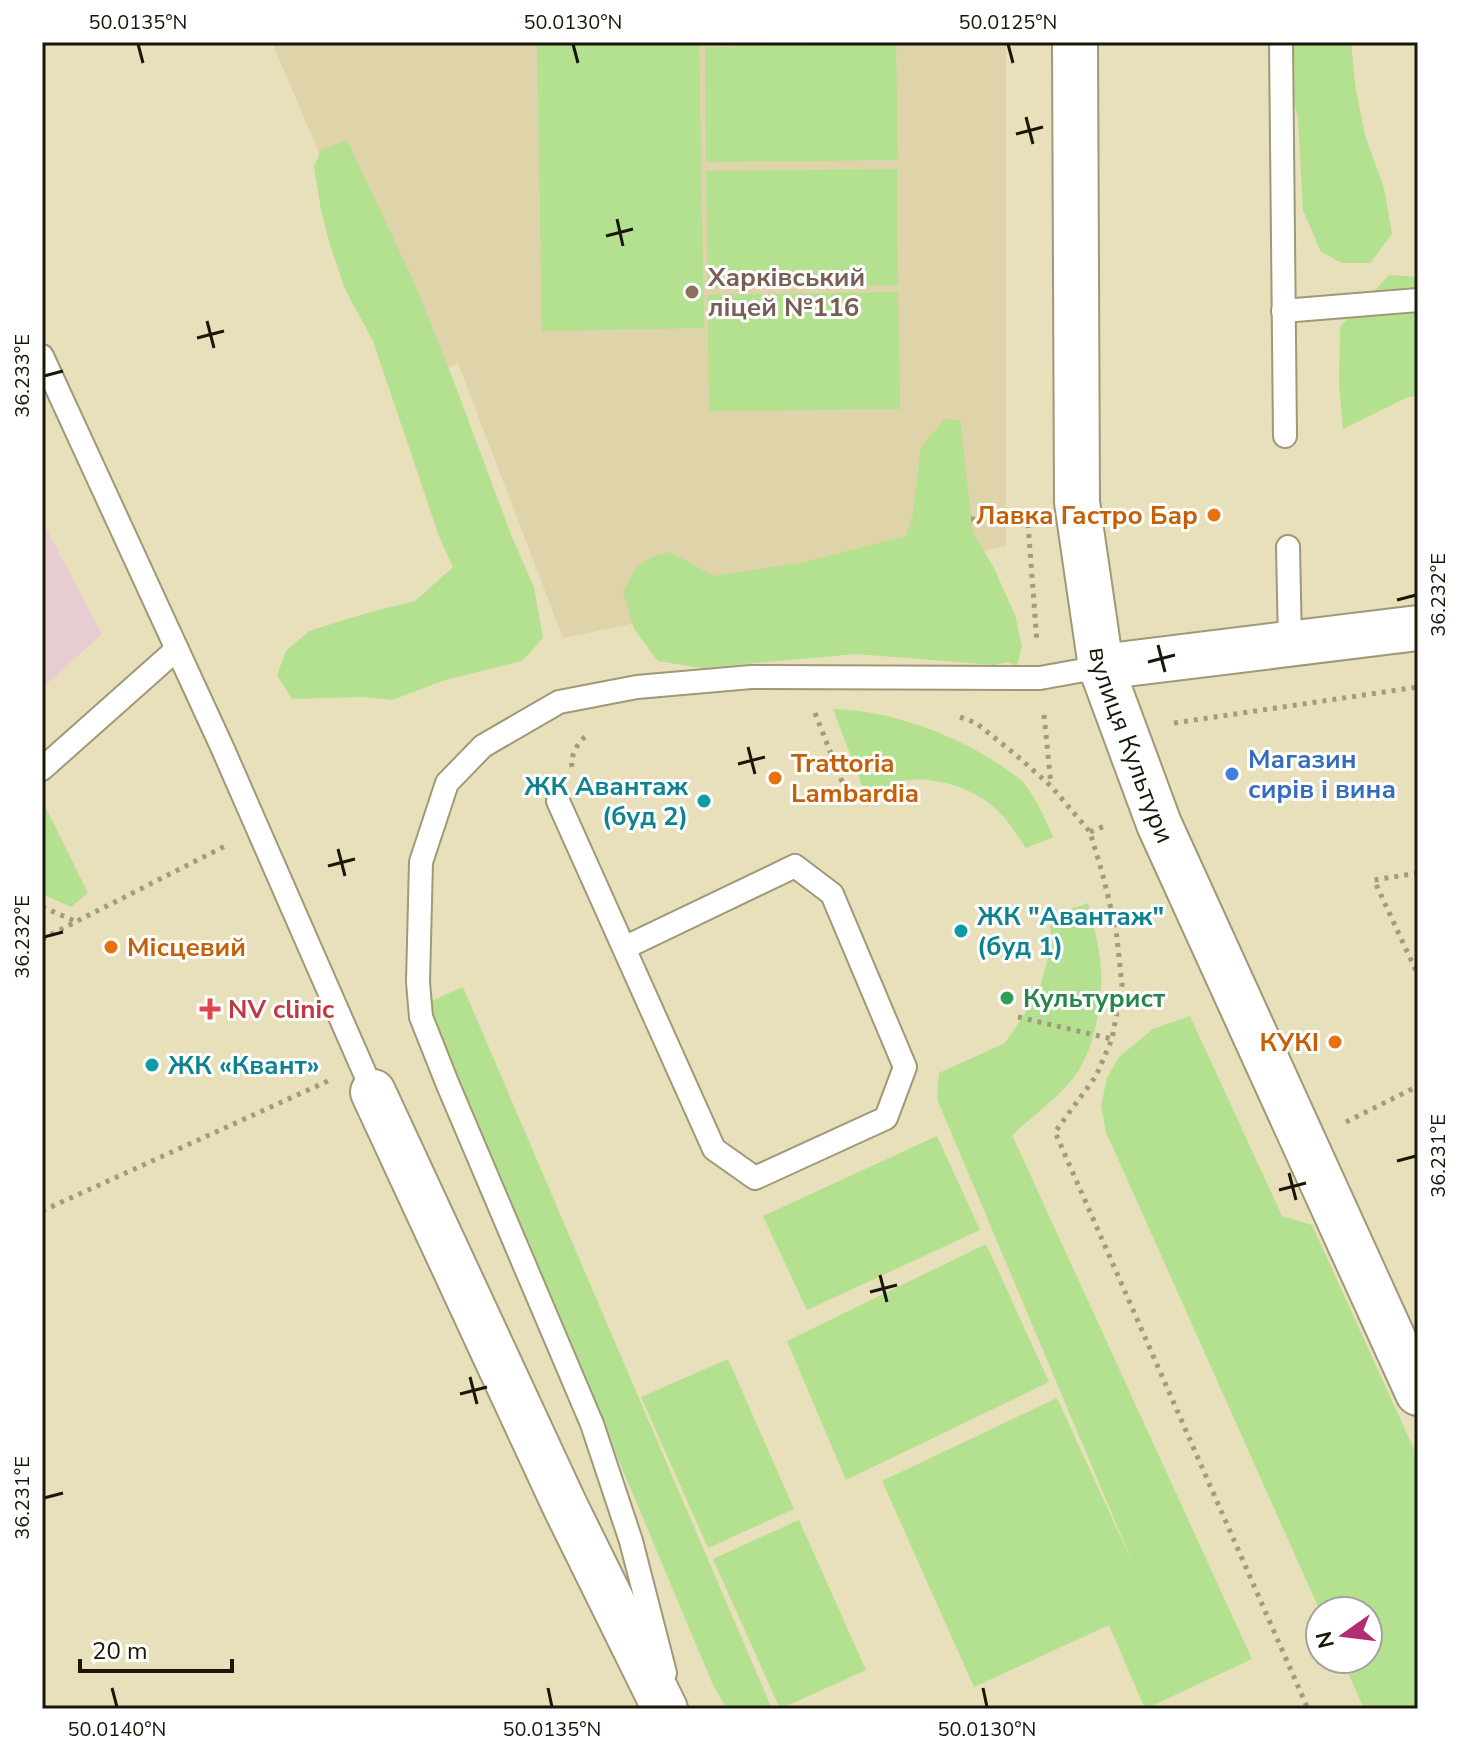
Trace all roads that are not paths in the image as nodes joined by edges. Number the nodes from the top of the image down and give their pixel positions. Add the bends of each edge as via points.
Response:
1 (1075, 42) edge
2 (1281, 42) edge
3 (1418, 300) edge
4 (1283, 311) junction
5 (42, 356) edge
6 (1285, 436) dead end
7 (1288, 547) dead end
8 (1418, 628) edge
9 (1290, 644) junction
10 (177, 649) junction
11 (1101, 667) junction
12 (42, 769) edge
13 (558, 801) dead end
14 (624, 948) junction
15 (368, 1079) joint
16 (1418, 1393) edge
17 (665, 1709) edge
18 (674, 1709) edge

1 - 11 street, вулиця Культури via 1077,502
2 - 4 lane
3 - 4 lane
4 - 6 lane
5 - 10 lane
7 - 9 lane
8 - 9 street
9 - 11 street
10 - 12 lane
10 - 15 lane
11 - 16 street, вулиця Культури via 1159,824
11 - 18 lane via 1040,678 751,677 637,687 559,702 483,746 447,783 421,862 421,1017 592,1424 631,1541
13 - 14 lane
14 - 14 lane via 714,1149 755,1178 886,1118 905,1067 832,894 795,866
15 - 17 street

